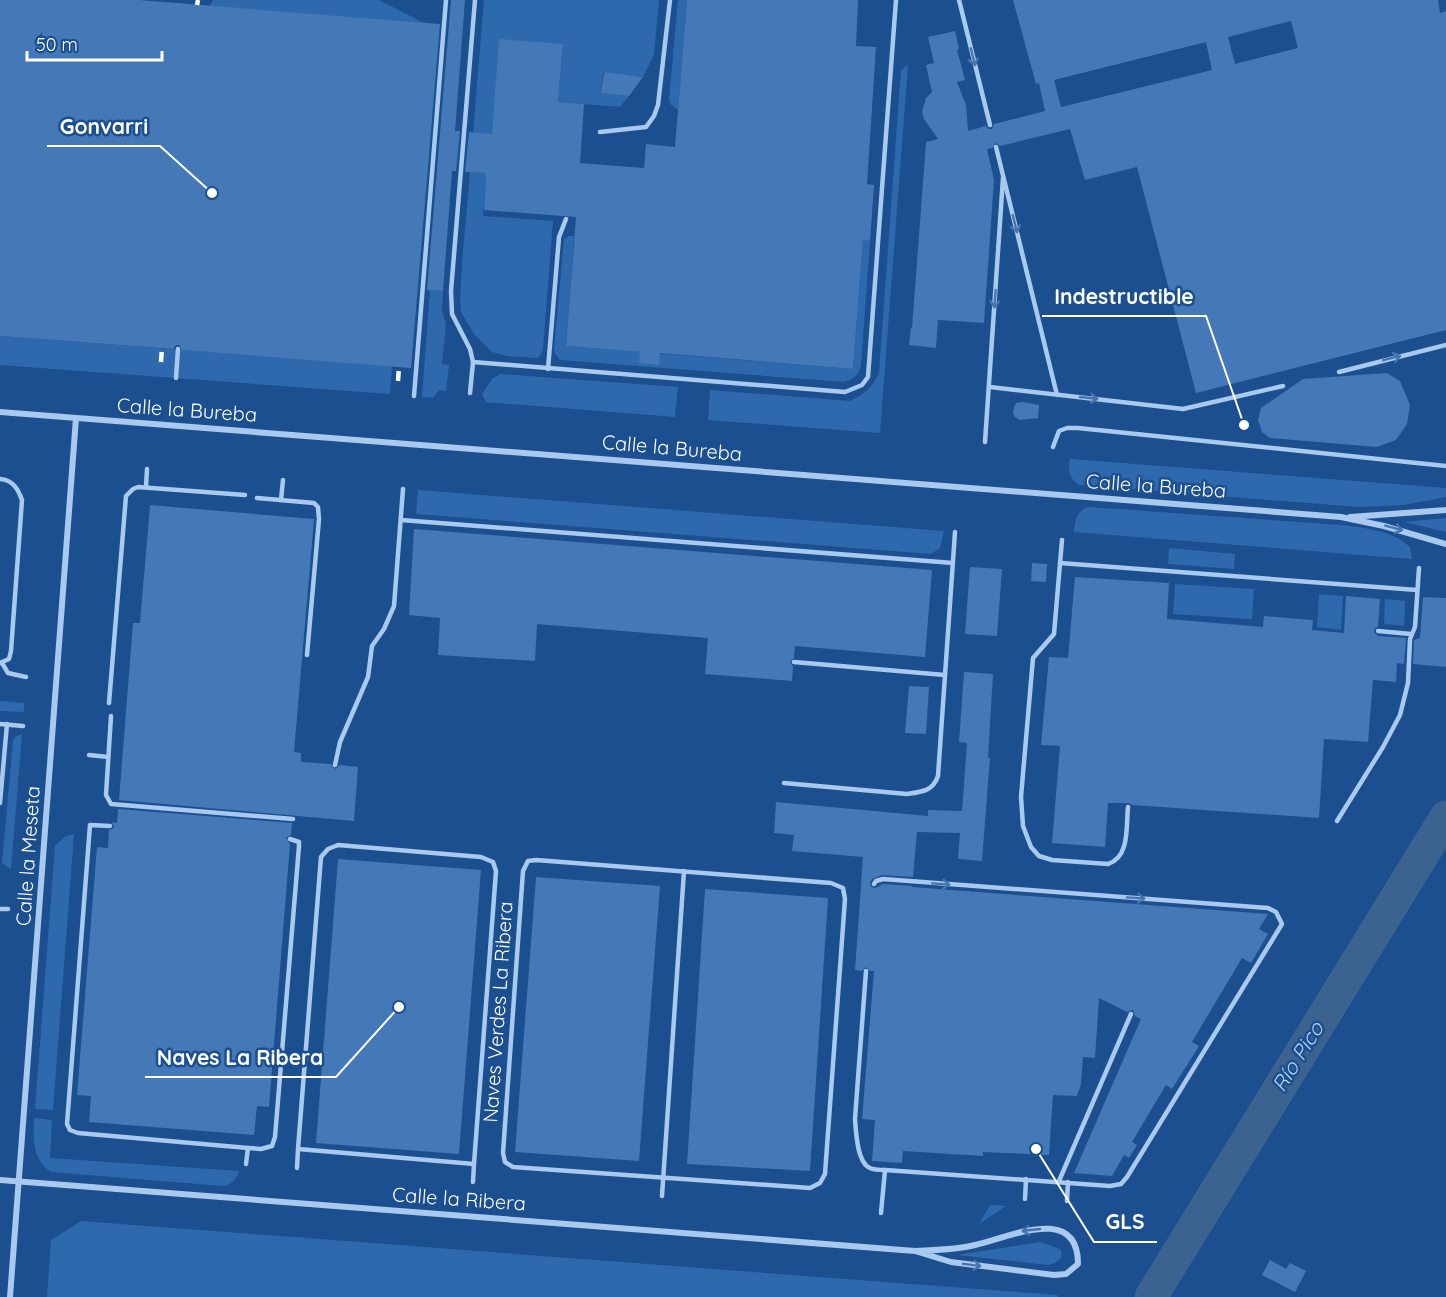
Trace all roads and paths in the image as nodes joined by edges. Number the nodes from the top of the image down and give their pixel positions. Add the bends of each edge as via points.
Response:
1 (446, 0) edge
2 (475, 0) edge
3 (670, 0) edge
4 (896, 0) edge
5 (959, 0) edge
6 (990, 125) dead end
7 (600, 132) dead end
8 (996, 147) dead end
9 (1003, 178) junction
10 (566, 219) dead end
11 (1446, 345) edge
12 (178, 349) dead end
13 (473, 362) junction
14 (548, 369) junction
15 (1339, 372) dead end
16 (176, 378) dead end
17 (1283, 386) dead end
18 (990, 387) junction
19 (470, 393) dead end
20 (1057, 395) junction
21 (414, 396) dead end
22 (0, 412) edge
23 (76, 418) junction
24 (985, 442) dead end
25 (1053, 447) dead end
26 (1446, 466) edge
27 (147, 469) dead end
28 (0, 479) edge
29 (283, 480) dead end
30 (146, 487) junction
31 (403, 489) dead end
32 (245, 495) dead end
33 (257, 498) dead end
34 (281, 500) junction
35 (1446, 510) edge
36 (1341, 517) junction
37 (401, 520) junction
38 (955, 532) dead end
39 (1062, 540) dead end
40 (1446, 544) edge
41 (953, 563) junction
42 (1060, 563) junction
43 (1419, 568) dead end
44 (1417, 590) junction
45 (1378, 631) dead end
46 (1411, 634) junction
47 (307, 655) dead end
48 (794, 662) dead end
49 (1, 663) edge
50 (945, 675) junction
51 (26, 676) dead end
52 (109, 703) dead end
53 (111, 716) dead end
54 (0, 724) edge
55 (7, 724) junction
56 (23, 726) dead end
57 (88, 755) dead end
58 (108, 757) junction
59 (335, 765) dead end
60 (784, 783) dead end
61 (0, 803) edge
62 (1128, 807) dead end
63 (293, 819) dead end
64 (1337, 821) dead end
65 (83, 824) dead end
66 (90, 825) junction
67 (110, 826) dead end
68 (290, 839) dead end
69 (684, 871) junction
70 (874, 884) dead end
71 (0, 909) edge
72 (8, 909) dead end
73 (866, 971) dead end
74 (1131, 1014) dead end
75 (248, 1148) junction
76 (298, 1149) junction
77 (246, 1164) dead end
78 (474, 1164) junction
79 (297, 1168) dead end
80 (885, 1170) junction
81 (664, 1178) junction
82 (1026, 1179) junction
83 (0, 1180) edge
84 (1059, 1181) junction
85 (19, 1182) junction
86 (473, 1182) dead end
87 (1068, 1182) junction
88 (663, 1196) dead end
89 (1025, 1198) dead end
90 (1067, 1201) dead end
91 (881, 1213) dead end
92 (915, 1251) junction
93 (10, 1297) edge

1 - 21 lane
2 - 13 lane via 451,291 452,314
3 - 7 lane via 660,95 654,116 645,127
4 - 14 lane via 868,376 862,385 845,392
5 -> 6 lane
8 - 9 lane
9 -> 18 lane
9 -> 20 lane
10 - 14 lane via 559,237
15 -> 11 lane
12 - 16 lane
13 - 14 lane
13 - 19 lane
20 -> 17 lane via 1184,409
18 - 20 lane
18 - 24 lane
22 - 23 street, Calle la Bureba
23 - 36 street, Calle la Bureba
23 - 85 street, Calle la Meseta
25 - 26 lane via 1059,431 1078,428
27 - 30 lane
28 - 49 lane via 16,486 22,500 11,651 9,659
29 - 34 lane
30 - 32 lane
30 - 52 lane via 133,489 126,496
31 - 37 lane
33 - 34 lane
34 - 47 lane via 314,503 318,512
35 - 36 street, Calle la Bureba
36 -> 40 street, Calle la Bureba
37 - 41 lane
37 - 59 lane via 394,606 372,646 368,677 340,742
38 - 41 lane
39 - 42 lane
41 - 50 lane
42 - 44 lane
42 - 62 lane via 1054,634 1033,658 1021,797 1023,826 1038,856 1108,864 1117,861 1124,849
43 - 44 lane
44 - 46 lane
45 - 46 lane
46 - 64 lane via 1408,683 1400,715
48 - 50 lane
49 - 51 lane via 8,673
50 - 60 lane via 935,785 907,794
53 - 58 lane
54 - 55 lane
55 - 56 lane
55 - 61 lane
57 - 58 lane
58 - 63 lane via 106,795 111,804
65 - 66 lane
66 - 67 lane
66 - 75 lane via 67,1124 78,1133
68 - 75 lane via 299,842 299,846 275,1137 272,1146
69 - 81 lane
69 - 81 lane, Naves Verdes La Ribera via 831,883 843,888 845,910 825,1173 820,1184 810,1188
69 - 81 lane, Naves Verdes La Ribera via 528,861 523,871 502,1153 505,1162 513,1167
70 -> 87 lane via 883,879 1268,908 1276,912 1282,924 1127,1177 1121,1184 1110,1186
71 - 72 lane
73 - 80 lane via 855,1119 863,1163 870,1169
74 - 84 lane
75 - 77 lane
76 - 78 lane
76 - 78 lane via 321,857 338,846 481,857 493,862 496,871
76 - 79 lane
78 - 86 lane
80 - 82 lane
80 - 91 lane
81 - 88 lane
82 - 84 lane
82 - 89 lane
83 - 85 street, Calle la Ribera
84 - 87 lane
85 - 92 street, Calle la Ribera
85 - 93 street, Calle la Meseta
87 - 90 lane
92 -> 92 street, Calle la Ribera via 951,1262 1054,1275 1066,1274 1078,1264 1077,1245 1065,1233 1051,1229 1023,1231 953,1249

